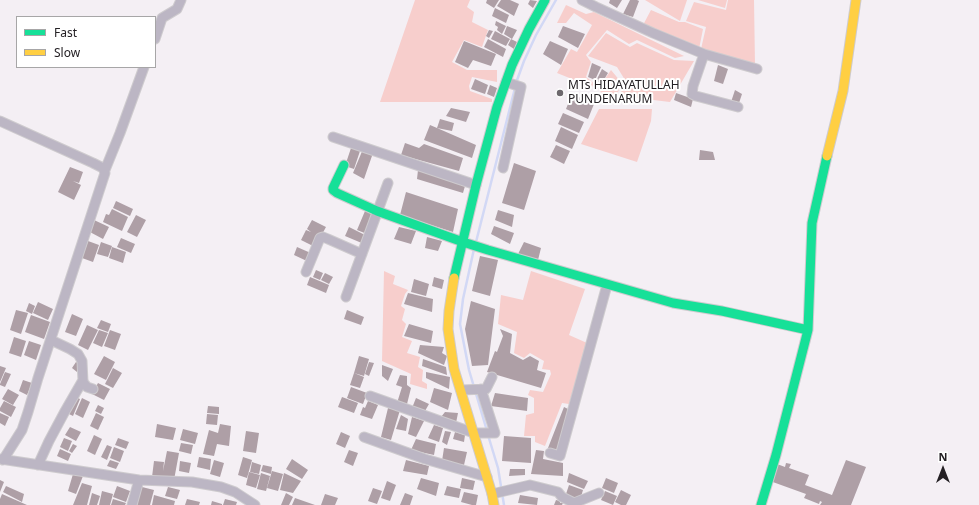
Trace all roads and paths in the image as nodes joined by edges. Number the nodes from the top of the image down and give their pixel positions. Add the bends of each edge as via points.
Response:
1 (181, 0) edge
2 (545, 0) edge
3 (582, 0) edge
4 (856, 0) edge
5 (156, 35) edge
6 (704, 54) junction
7 (144, 68) edge
8 (758, 69) dead end
9 (512, 84) junction
10 (738, 107) dead end
11 (0, 121) edge
12 (333, 137) dead end
13 (344, 165) dead end
14 (502, 168) dead end
15 (105, 170) junction
16 (388, 183) dead end
17 (476, 185) junction
18 (377, 211) junction
19 (466, 242) junction
20 (362, 254) junction
21 (306, 272) dead end
22 (607, 285) junction
23 (346, 297) dead end
24 (808, 330) junction
25 (51, 340) junction
26 (492, 377) dead end
27 (83, 380) junction
28 (93, 389) dead end
29 (477, 389) junction
30 (460, 390) junction
31 (370, 396) dead end
32 (483, 433) junction
33 (364, 437) dead end
34 (550, 453) dead end
35 (2, 460) edge
36 (38, 465) junction
37 (487, 477) junction
38 (139, 480) junction
39 (495, 493) junction
40 (599, 493) dead end
41 (132, 505) edge
42 (255, 505) edge
43 (494, 505) edge
44 (761, 505) edge

1 - 5 street via 177,9 162,18
2 - 9 street via 528,29 512,66
3 - 6 street
4 - 24 street via 843,91 812,223
6 - 8 street
6 - 10 street via 692,86 692,94
7 - 15 street
9 - 14 street via 521,87
9 - 17 street via 497,106
11 - 15 street
12 - 17 street
13 - 18 street via 333,190
15 - 25 street
16 - 18 street
17 - 19 street
18 - 19 street
18 - 20 street
19 - 22 street
19 - 30 street via 453,283 448,329
20 - 21 street via 323,237 320,238
20 - 23 street
22 - 24 street via 673,304 722,311
22 - 34 street via 560,456
24 - 44 street
25 - 27 street via 78,354 82,361
25 - 35 street via 22,430
26 - 29 street via 486,389
27 - 28 street via 87,387
27 - 36 street
29 - 30 street
29 - 32 street via 496,433
30 - 32 street
31 - 32 street
32 - 37 street
33 - 37 street via 425,459
35 - 36 street
36 - 38 street
37 - 39 street
38 - 41 street
38 - 42 street via 192,482 221,487 235,492
39 - 40 street via 530,485 558,492 562,498 574,503
39 - 43 street

